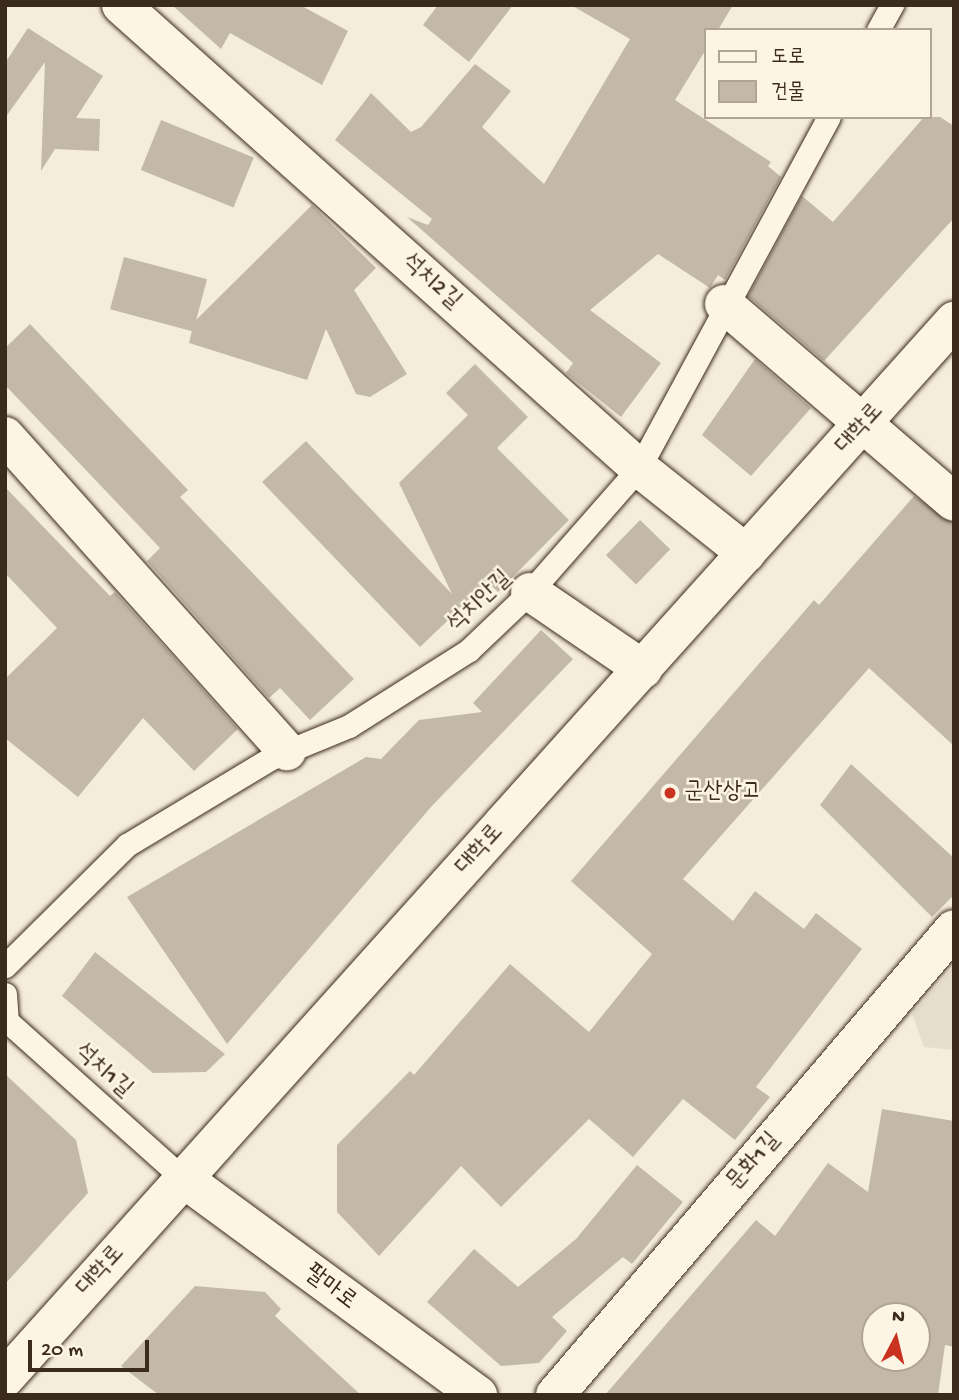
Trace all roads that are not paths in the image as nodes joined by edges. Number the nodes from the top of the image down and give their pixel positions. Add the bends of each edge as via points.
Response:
1 (121, 5) edge
2 (892, 5) edge
3 (879, 28) edge
4 (828, 119) edge
5 (724, 304) junction
6 (954, 321) edge
7 (865, 424) junction
8 (5, 436) edge
9 (639, 468) junction
10 (954, 502) edge
11 (746, 554) junction
12 (530, 592) junction
13 (643, 669) junction
14 (287, 751) junction
15 (954, 929) edge
16 (5, 966) edge
17 (5, 994) edge
18 (184, 1179) junction
19 (5, 1378) edge
20 (478, 1395) edge
21 (555, 1395) edge

1 - 9 street, 석치2길
2 - 3 lane
4 - 5 lane, 석치안길
5 - 7 street
5 - 9 lane, 석치안길
6 - 7 street, 대학로
7 - 10 street
7 - 11 street, 대학로
8 - 14 street
9 - 11 street, 석치2길
9 - 12 lane, 석치안길
11 - 13 street, 대학로
12 - 13 street
12 - 14 lane, 석치안길 via 470,650 349,726
13 - 18 street, 대학로
14 - 16 lane, 석치안길 via 127,845
15 - 21 street, 문화1길
17 - 18 lane, 석치1길 via 7,1021
18 - 19 street, 대학로
18 - 20 street, 팔마로

